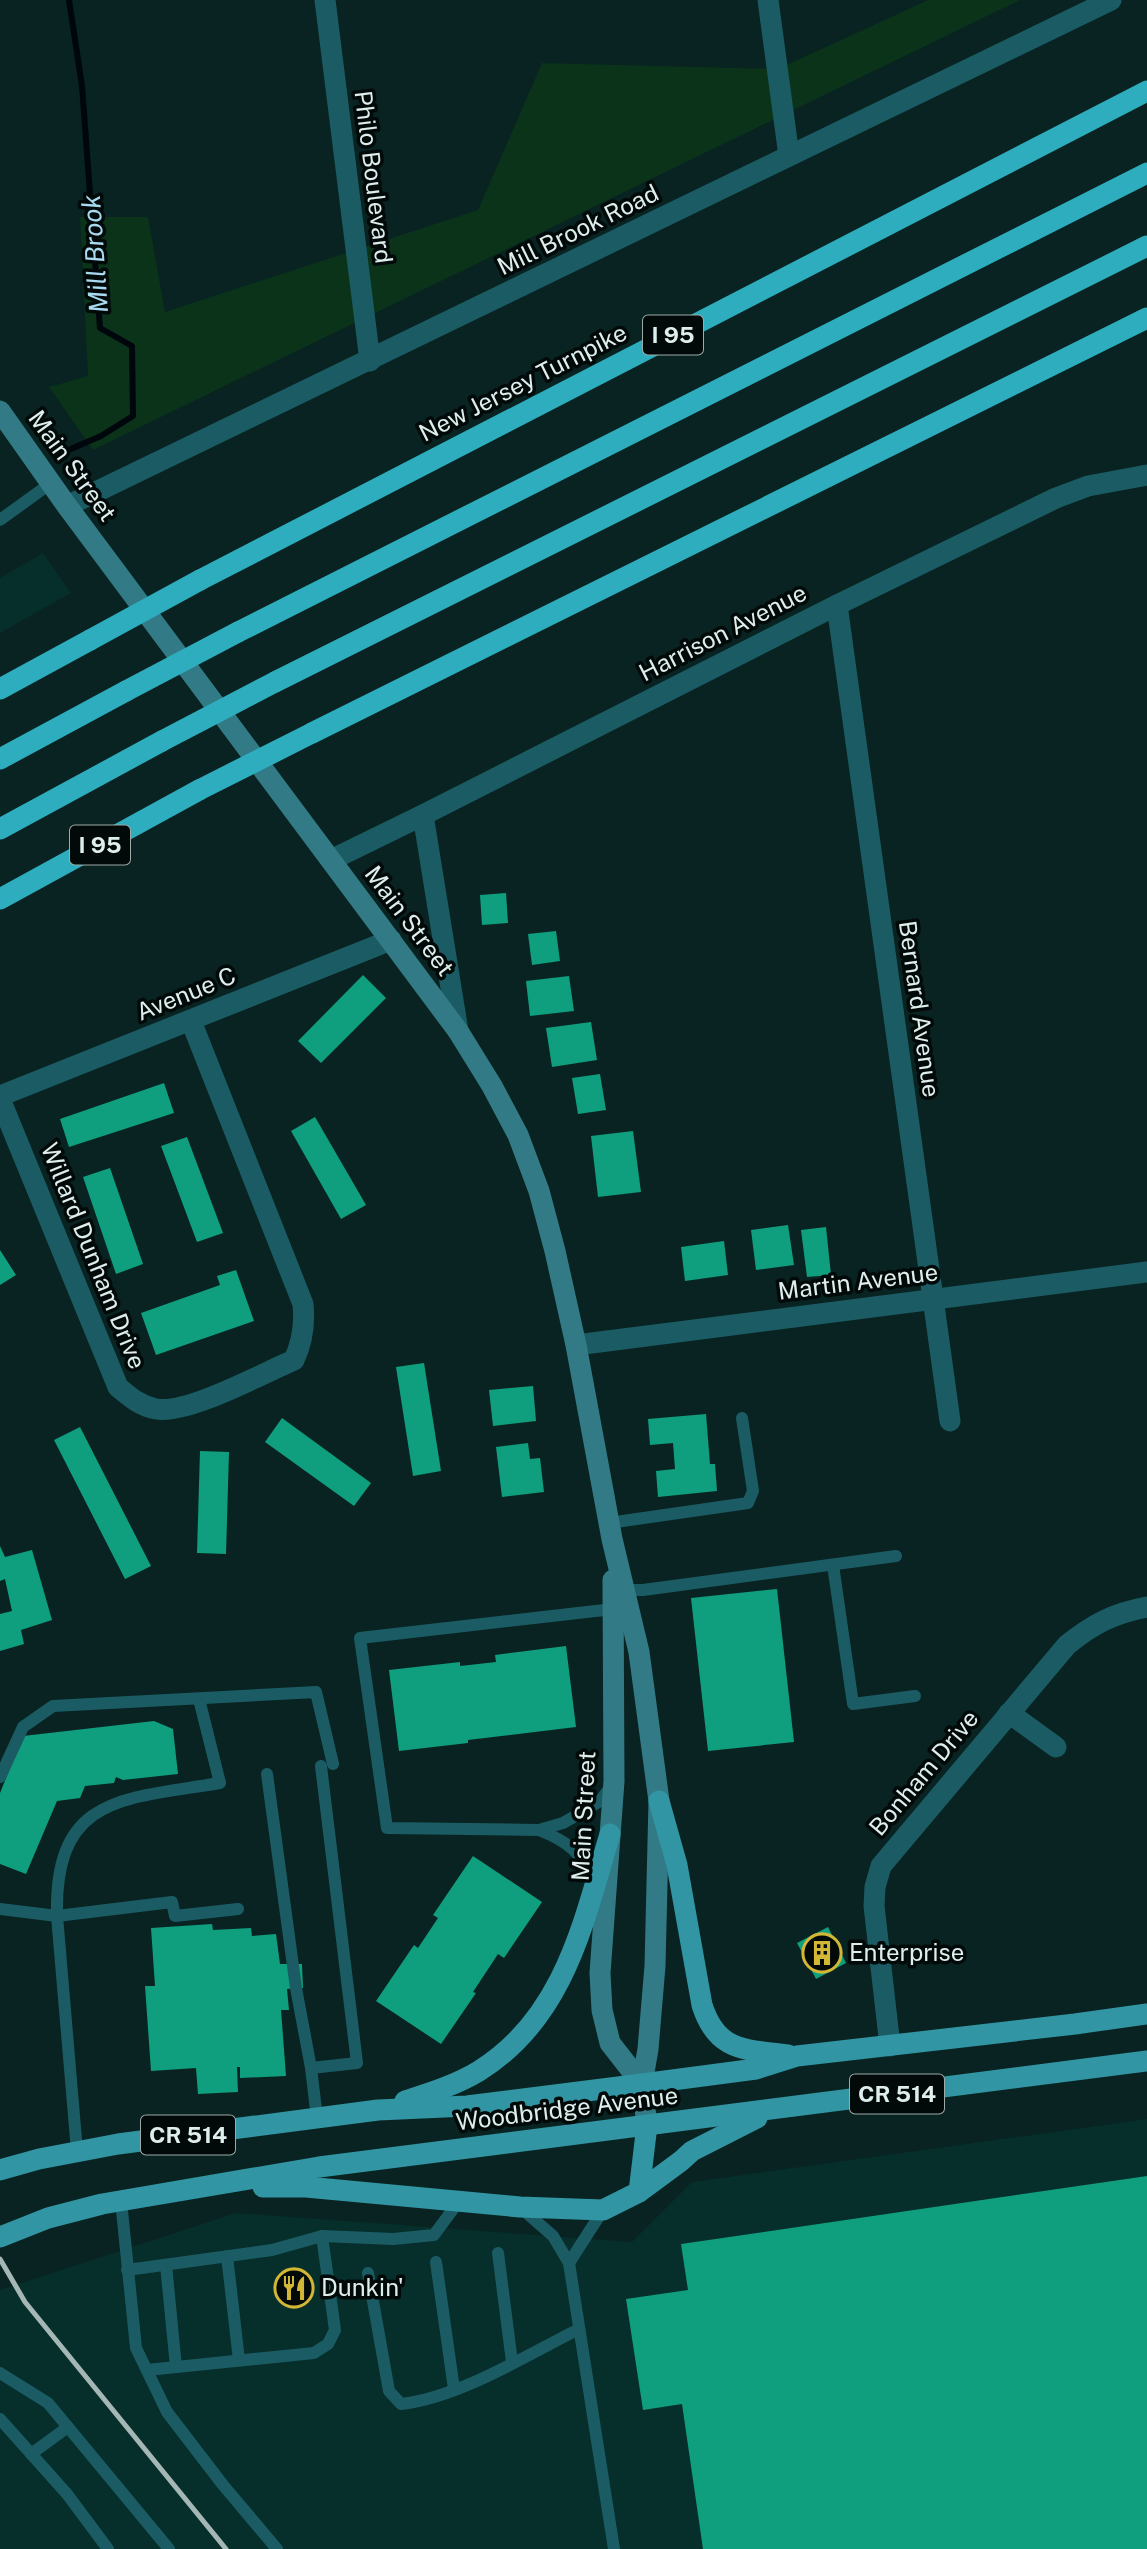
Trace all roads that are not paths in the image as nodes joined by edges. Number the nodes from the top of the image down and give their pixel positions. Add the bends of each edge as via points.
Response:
1 (325, 0) edge
2 (768, 0) edge
3 (1111, 0) edge
4 (1147, 91) edge
5 (789, 156) junction
6 (1147, 173) edge
7 (1147, 246) edge
8 (1147, 318) edge
9 (370, 361) junction
10 (0, 411) edge
11 (1147, 475) edge
12 (51, 483) junction
13 (67, 506) junction
14 (0, 520) edge
15 (837, 605) junction
16 (0, 688) edge
17 (0, 760) edge
18 (423, 815) junction
19 (0, 829) edge
20 (331, 860) junction
21 (0, 899) edge
22 (391, 940) junction
23 (191, 1021) junction
24 (458, 1031) junction
25 (0, 1097) edge
26 (1147, 1272) edge
27 (932, 1298) junction
28 (576, 1345) junction
29 (742, 1418) dead end
30 (950, 1421) dead end
31 (610, 1531) junction
32 (896, 1556) dead end
33 (833, 1564) junction
34 (624, 1590) junction
35 (1147, 1607) edge
36 (613, 1609) junction
37 (915, 1696) dead end
38 (200, 1699) junction
39 (1009, 1713) junction
40 (1056, 1747) dead end
41 (267, 1774) dead end
42 (0, 1777) edge
43 (614, 1781) junction
44 (659, 1801) junction
45 (539, 1830) junction
46 (610, 1834) junction
47 (594, 1889) junction
48 (0, 1909) edge
49 (238, 1909) dead end
50 (57, 1916) junction
51 (1147, 2014) edge
52 (890, 2046) junction
53 (797, 2056) junction
54 (1147, 2061) edge
55 (311, 2068) junction
56 (642, 2084) junction
57 (778, 2109) junction
58 (378, 2110) junction
59 (317, 2118) junction
60 (647, 2125) junction
61 (77, 2151) junction
62 (0, 2171) edge
63 (213, 2186) junction
64 (639, 2192) junction
65 (121, 2201) junction
66 (459, 2201) junction
67 (520, 2207) junction
68 (603, 2210) junction
69 (321, 2236) junction
70 (0, 2237) edge
71 (498, 2253) dead end
72 (227, 2256) junction
73 (436, 2262) dead end
74 (569, 2263) junction
75 (166, 2264) junction
76 (127, 2270) junction
77 (368, 2273) dead end
78 (579, 2329) junction
79 (239, 2360) junction
80 (512, 2362) junction
81 (176, 2367) junction
82 (146, 2370) junction
83 (0, 2373) edge
84 (454, 2389) junction
85 (0, 2419) edge
86 (68, 2427) junction
87 (31, 2454) junction
88 (108, 2549) edge
89 (169, 2549) edge
90 (277, 2549) edge
91 (614, 2549) edge

1 - 9 street, Philo Boulevard
2 - 5 street
3 - 5 street, Mill Brook Road
4 - 16 highway, New Jersey Turnpike / I 95, bridge
5 - 9 street, Mill Brook Road
6 - 17 highway, bridge via 238,632
7 - 19 highway, I 95, bridge via 275,682
8 - 21 highway, I 95, bridge via 199,790
9 - 13 street, Mill Brook Road
10 - 12 main road, Main Street
11 - 15 street, Harrison Avenue via 1088,486 1056,498
12 - 13 main road, Main Street
12 - 14 lane
13 - 20 main road, Main Street
15 - 18 street, Harrison Avenue
15 - 27 street, Bernard Avenue
18 - 20 street, Harrison Avenue
18 - 24 street
20 - 22 main road, Main Street
22 - 23 street, Avenue C
22 - 24 main road, Main Street
23 - 25 street, Avenue C
23 - 25 street, Willard Dunham Drive via 303,1304 304,1318 301,1346 294,1360 185,1407 158,1409 135,1402 118,1387
24 - 28 main road, Main Street via 523,1146 552,1238
26 - 27 street, Martin Avenue
27 - 28 street, Martin Avenue
27 - 30 street, Bernard Avenue
28 - 31 main road, Main Street
29 - 31 lane via 752,1490 748,1503
31 - 34 main road, Main Street
31 - 36 main road, Main Street
32 - 33 lane
33 - 34 lane
33 - 37 lane via 853,1704
34 - 44 main road, Main Street via 639,1652
35 - 39 street, Bonham Drive via 1123,1611 1089,1627 1067,1645
36 - 43 main road, Main Street
36 - 45 lane via 360,1638 387,1828
38 - 42 lane via 53,1706 23,1727
38 - 50 lane via 220,1783 109,1805 91,1816 69,1840 63,1857 56,1885
38 - 55 lane via 316,1692 357,2063
39 - 40 street
39 - 52 street, Bonham Drive via 881,1866 874,1906
41 - 55 lane
43 - 45 lane via 600,1801 563,1823
43 - 46 main road, Main Street
44 - 53 main road via 677,1865 708,2025 720,2039 746,2050
44 - 56 main road, Main Street via 655,1966
45 - 47 lane via 560,1838 576,1852 589,1870
46 - 47 main road
46 - 56 main road, Main Street via 600,1973 602,2010 610,2043
47 - 58 main road via 571,1956 535,2023 477,2072
48 - 50 lane
49 - 50 lane via 174,1916 172,1902
50 - 61 lane
51 - 52 main road, Woodbridge Avenue / CR 514
52 - 53 main road, Woodbridge Avenue / CR 514
53 - 56 main road, Woodbridge Avenue / CR 514 via 756,2069
54 - 57 main road, Woodbridge Avenue / CR 514
55 - 59 lane
56 - 58 main road, Woodbridge Avenue / CR 514 via 467,2106
56 - 60 main road, Main Street
57 - 60 main road, Woodbridge Avenue / CR 514
57 - 64 main road via 692,2151
58 - 59 main road, Woodbridge Avenue / CR 514
59 - 61 main road, Woodbridge Avenue / CR 514
60 - 63 main road, Woodbridge Avenue / CR 514 via 319,2167
60 - 64 main road
61 - 62 main road, Woodbridge Avenue / CR 514
63 - 65 main road, Woodbridge Avenue / CR 514
63 - 66 main road via 306,2187
64 - 68 main road
65 - 70 main road, Woodbridge Avenue / CR 514 via 48,2218
65 - 76 lane
66 - 67 main road
66 - 69 lane via 434,2235 393,2239
67 - 68 main road
67 - 74 lane via 553,2236
68 - 74 lane
69 - 72 lane
69 - 79 lane via 335,2330 328,2344 314,2353
71 - 80 lane
72 - 75 lane
72 - 79 lane
73 - 84 lane
74 - 78 lane
75 - 76 lane
75 - 81 lane
76 - 82 lane via 136,2348
77 - 84 lane via 389,2391 401,2404 421,2402
78 - 80 lane
78 - 91 lane
79 - 81 lane
80 - 84 lane
81 - 82 lane
82 - 90 lane via 167,2412
83 - 86 lane via 48,2403
85 - 87 lane
86 - 87 lane
86 - 89 lane
87 - 88 lane

